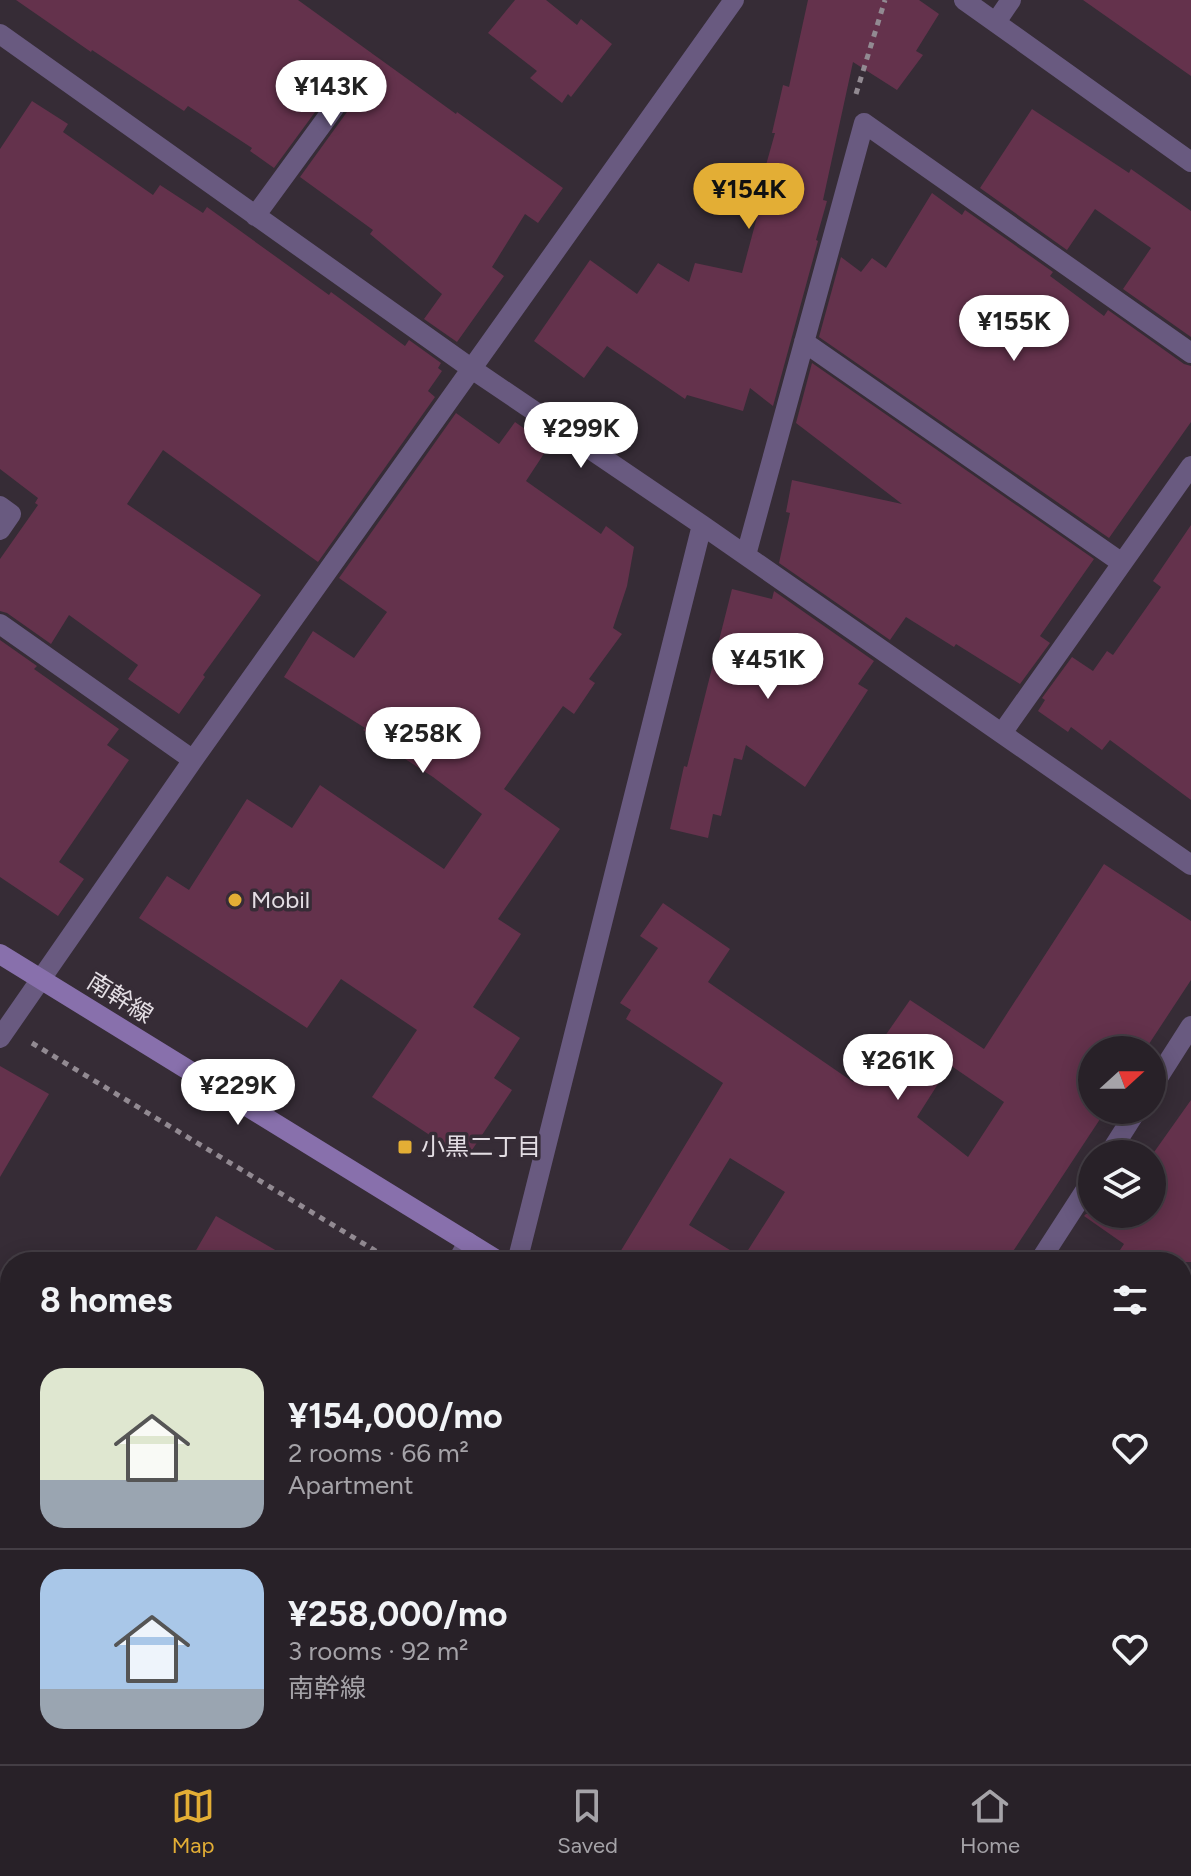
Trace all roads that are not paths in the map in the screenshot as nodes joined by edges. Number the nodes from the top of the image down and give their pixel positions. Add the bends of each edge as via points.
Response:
1 (734, 0) edge
2 (964, 0) edge
3 (1011, 0) edge
4 (996, 22) junction
5 (0, 34) edge
6 (342, 97) dead end
7 (1191, 162) edge
8 (255, 216) junction
9 (804, 342) junction
10 (1191, 353) edge
11 (472, 369) junction
12 (1191, 466) edge
13 (0, 506) edge
14 (702, 525) junction
15 (0, 530) edge
16 (746, 555) junction
17 (1122, 563) junction
18 (0, 624) edge
19 (1002, 733) junction
20 (193, 760) junction
21 (1191, 865) edge
22 (0, 954) edge
23 (40, 979) junction
24 (1191, 1026) edge
25 (3, 1032) edge
26 (1166, 1065) edge
27 (1078, 1202) edge
28 (468, 1242) junction
29 (462, 1252) edge
30 (484, 1252) edge
31 (520, 1252) edge
32 (1045, 1252) edge

1 - 11 street
2 - 4 street
3 - 4 street
4 - 7 street
5 - 8 street
6 - 8 street
8 - 11 street
9 - 10 street via 864,123
9 - 16 street
9 - 17 street
11 - 14 street
11 - 20 street
12 - 17 street
13 - 15 street via 11,514
14 - 16 street
14 - 31 street
16 - 19 street
17 - 19 street
18 - 20 street
19 - 21 street
20 - 23 street
22 - 23 main road, 南幹線
23 - 25 street
23 - 28 main road, 南幹線
24 - 26 street
27 - 32 street
28 - 29 street
28 - 30 main road, 南幹線

